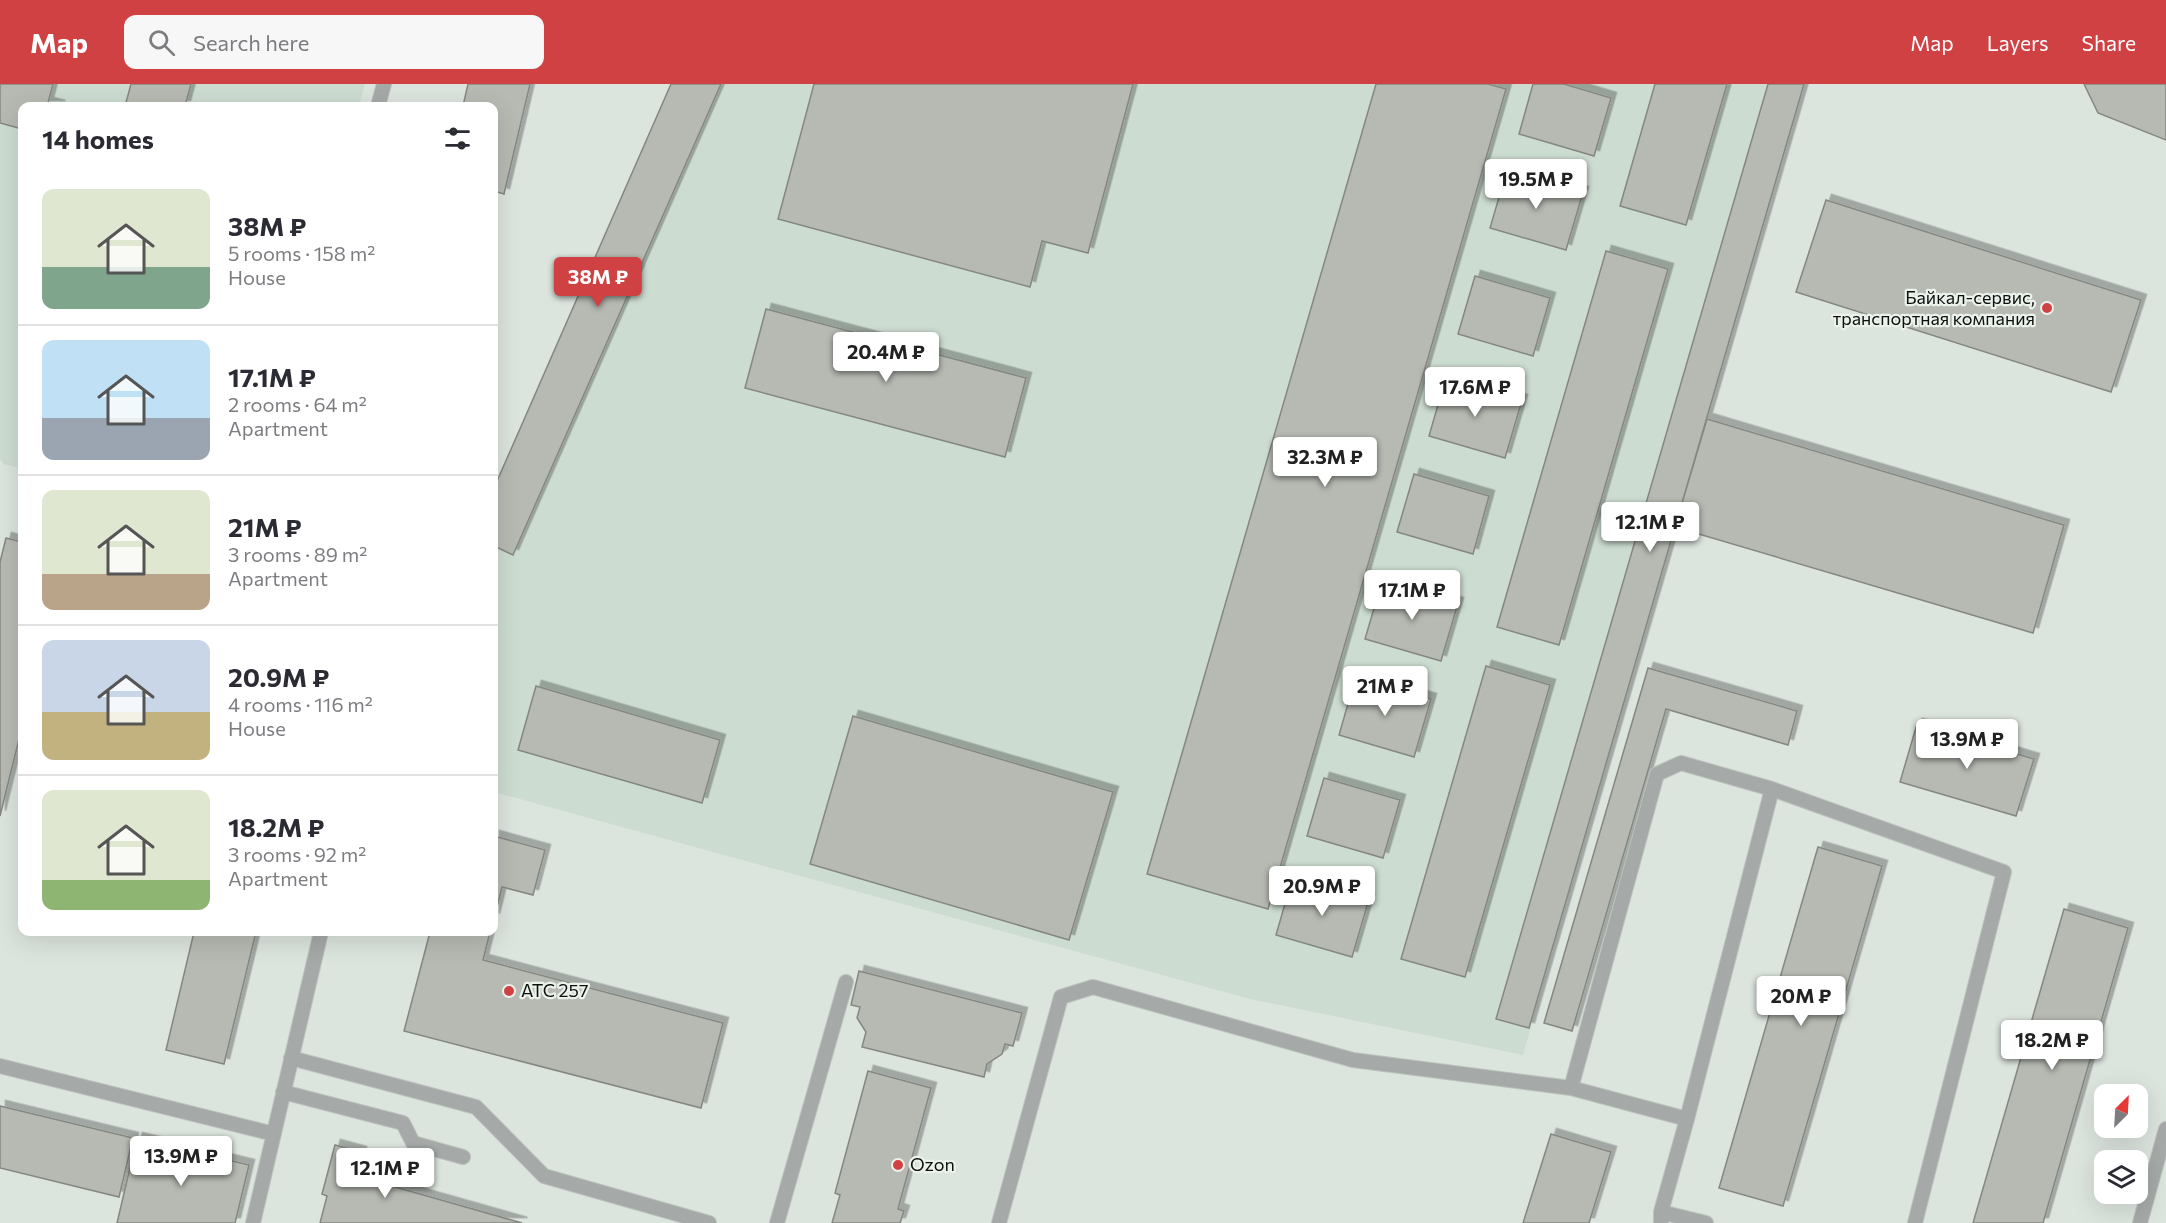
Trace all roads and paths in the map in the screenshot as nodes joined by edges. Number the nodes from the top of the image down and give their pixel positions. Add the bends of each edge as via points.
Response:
1 (384, 84) edge
2 (379, 102) edge
3 (1772, 789) junction
4 (320, 936) edge
5 (846, 982) dead end
6 (291, 1058) junction
7 (0, 1066) edge
8 (1571, 1088) junction
9 (283, 1092) junction
10 (1687, 1119) junction
11 (2166, 1130) edge
12 (274, 1134) junction
13 (463, 1156) dead end
14 (1661, 1217) edge
15 (253, 1223) edge
16 (710, 1223) edge
17 (777, 1223) edge
18 (999, 1223) edge
19 (1706, 1223) edge
20 (1915, 1223) edge
21 (2140, 1223) edge

1 - 2 lane
3 - 8 lane via 1681,763 1657,774
3 - 10 lane
3 - 20 lane via 2004,872
4 - 6 lane
5 - 17 lane
6 - 9 lane
6 - 16 lane via 476,1107 544,1176
7 - 12 lane
8 - 10 lane
8 - 18 lane via 1353,1060 1093,987 1061,997
9 - 12 lane
9 - 13 lane via 403,1123 413,1143
10 - 14 lane
11 - 21 lane
12 - 15 lane
14 - 19 lane

